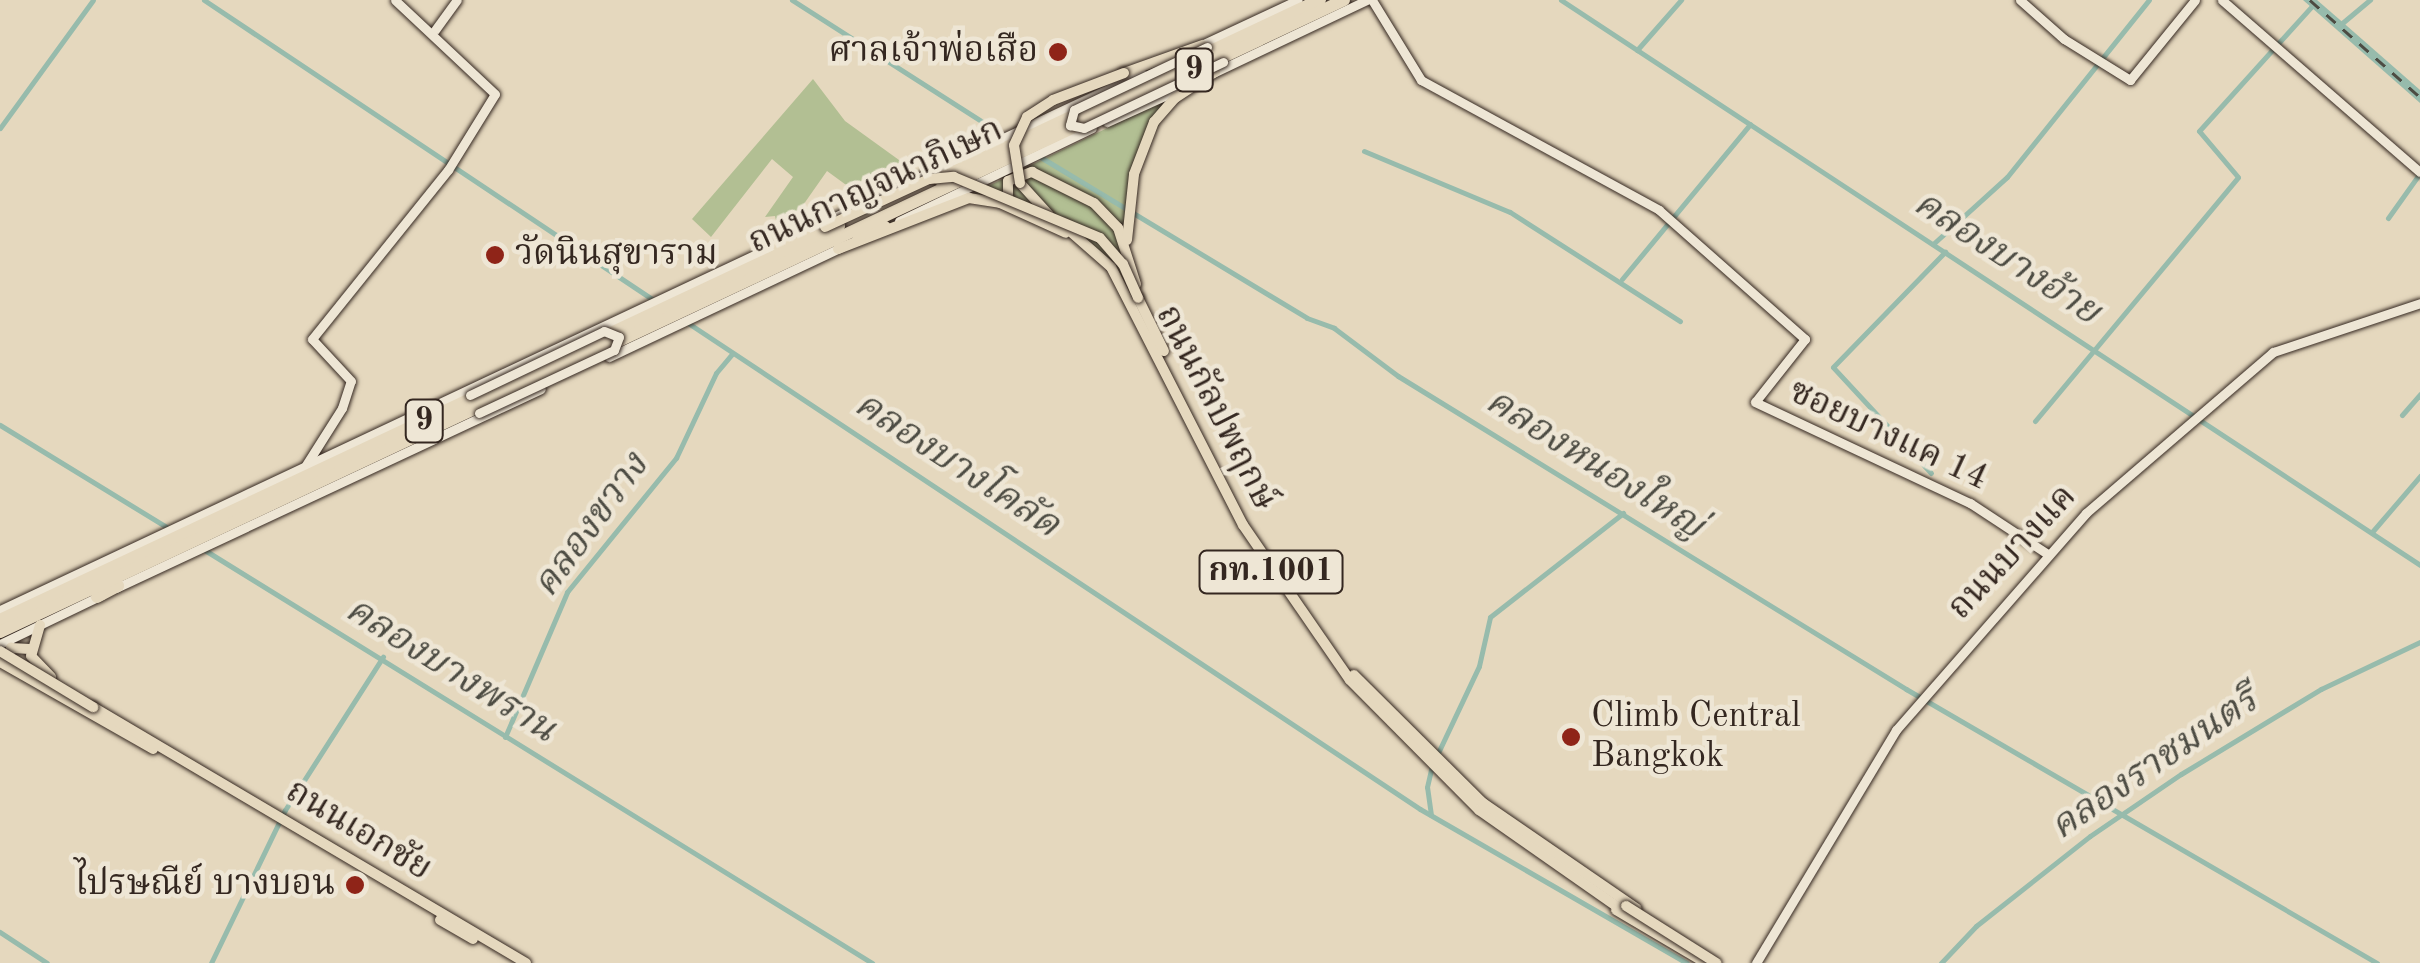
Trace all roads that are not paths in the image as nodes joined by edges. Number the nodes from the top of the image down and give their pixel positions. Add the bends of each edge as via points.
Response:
1 (396, 0) edge
2 (457, 0) edge
3 (1298, 0) edge
4 (1320, 0) edge
5 (1344, 0) edge
6 (1369, 0) edge
7 (2020, 0) edge
8 (2195, 0) edge
9 (2222, 0) edge
10 (435, 30) junction
11 (1273, 42) junction
12 (1204, 46) junction
13 (1215, 72) junction
14 (1040, 137) junction
15 (1005, 161) junction
16 (2419, 171) edge
17 (950, 202) junction
18 (1016, 208) junction
19 (885, 228) junction
20 (778, 249) junction
21 (838, 249) junction
22 (809, 251) junction
23 (1128, 262) junction
24 (1113, 271) junction
25 (689, 302) junction
26 (2420, 304) edge
27 (656, 318) junction
28 (1157, 336) junction
29 (418, 414) junction
30 (437, 437) junction
31 (305, 467) junction
32 (193, 525) junction
33 (222, 534) junction
34 (168, 548) junction
35 (2046, 553) junction
36 (110, 558) junction
37 (97, 597) joint
38 (34, 604) junction
39 (0, 610) edge
40 (0, 620) edge
41 (40, 625) junction
42 (0, 632) edge
43 (30, 649) junction
44 (2, 656) edge
45 (160, 749) junction
46 (1434, 765) junction
47 (1562, 866) junction
48 (362, 870) junction
49 (1624, 908) junction
50 (1670, 937) junction
51 (512, 963) edge
52 (526, 963) edge
53 (1706, 963) edge
54 (1719, 963) edge
55 (1756, 963) edge

1 - 10 main road
2 - 10 main road
3 - 12 main road
4 - 14 highway, ถนนกาญจนาภิเษก / 9
5 - 14 highway, ถนนกาญจนาภิเษก / 9
6 - 11 main road
6 - 35 main road, ซอยบางแค 14 via 1426,84 1659,210 1806,339 1755,402 1970,503
7 - 8 main road via 2134,80
9 - 16 main road
10 - 31 main road via 496,94 452,165 312,339 351,381
11 - 12 main road, bridge via 1084,128 1070,125 1074,110
11 - 13 main road
12 - 14 main road
12 - 24 main road, bridge via 1042,106 1016,137 1014,163 1026,193
13 - 14 main road
13 - 23 main road via 1174,98 1154,122 1127,206
14 - 15 highway, ถนนกาญจนาภิเษก / 9
14 - 15 main road
15 - 17 main road
15 - 18 main road via 1004,192
15 - 19 main road
15 - 20 highway, ถนนกาญจนาภิเษก / 9
15 - 22 highway, ถนนกาญจนาภิเษก / 9
15 - 23 main road via 1094,203 1118,228
17 - 18 main road via 976,198
17 - 21 main road
18 - 24 main road via 1054,225
19 - 21 main road
19 - 22 highway
20 - 25 highway, ถนนกาญจนาภิเษก / 9
20 - 28 main road, bridge via 929,178 954,176 1100,238 1118,256
21 - 25 main road
22 - 25 highway, ถนนกาญจนาภิเษก / 9
23 - 28 main road
24 - 46 main road, ถนนกัลปพฤกษ์ / กท.1001 via 1271,571 1350,680
25 - 27 highway, ถนนกาญจนาภิเษก / 9
25 - 27 main road
26 - 35 main road, ถนนบางแค via 2282,346 2192,418
27 - 29 main road
27 - 30 main road
27 - 32 highway, ถนนกาญจนาภิเษก / 9
27 - 33 highway, ถนนกาญจนาภิเษก / 9
28 - 46 main road, ถนนกัลปพฤกษ์ / กท.1001 via 1269,558 1341,658
29 - 30 main road, bridge via 604,331 618,336 614,350
29 - 31 main road
30 - 33 main road
31 - 32 main road
32 - 34 highway, ถนนกาญจนาภิเษก / 9
33 - 34 highway, ถนนกาญจนาภิเษก / 9
34 - 36 main road
34 - 37 highway
34 - 38 highway, ถนนกาญจนาภิเษก / 9
34 - 42 highway, ถนนกาญจนาภิเษก / 9
35 - 55 main road, ถนนบางแค via 1918,702
36 - 38 highway
36 - 39 main road
37 - 41 main road
38 - 40 highway, ถนนกาญจนาภิเษก / 9
41 - 43 main road
41 - 44 main road
43 - 44 main road via 11,648
43 - 45 main road, ถนนเอกชัย via 48,675
44 - 45 main road, ถนนเอกชัย
44 - 45 main road, ถนนเอกชัย, bridge
45 - 48 main road, ถนนเอกชัย
46 - 47 main road, ถนนกัลปพฤกษ์ / กท.1001
47 - 49 main road, ถนนกัลปพฤกษ์ / กท.1001
47 - 50 main road, ถนนกัลปพฤกษ์ / กท.1001
48 - 51 main road, ถนนเอกชัย
48 - 52 main road, ถนนเอกชัย
49 - 53 main road, ถนนกัลปพฤกษ์ / กท.1001, bridge
49 - 54 main road, ถนนกัลปพฤกษ์ / กท.1001, bridge
50 - 53 main road, ถนนกัลปพฤกษ์ / กท.1001
50 - 54 main road, ถนนกัลปพฤกษ์ / กท.1001

